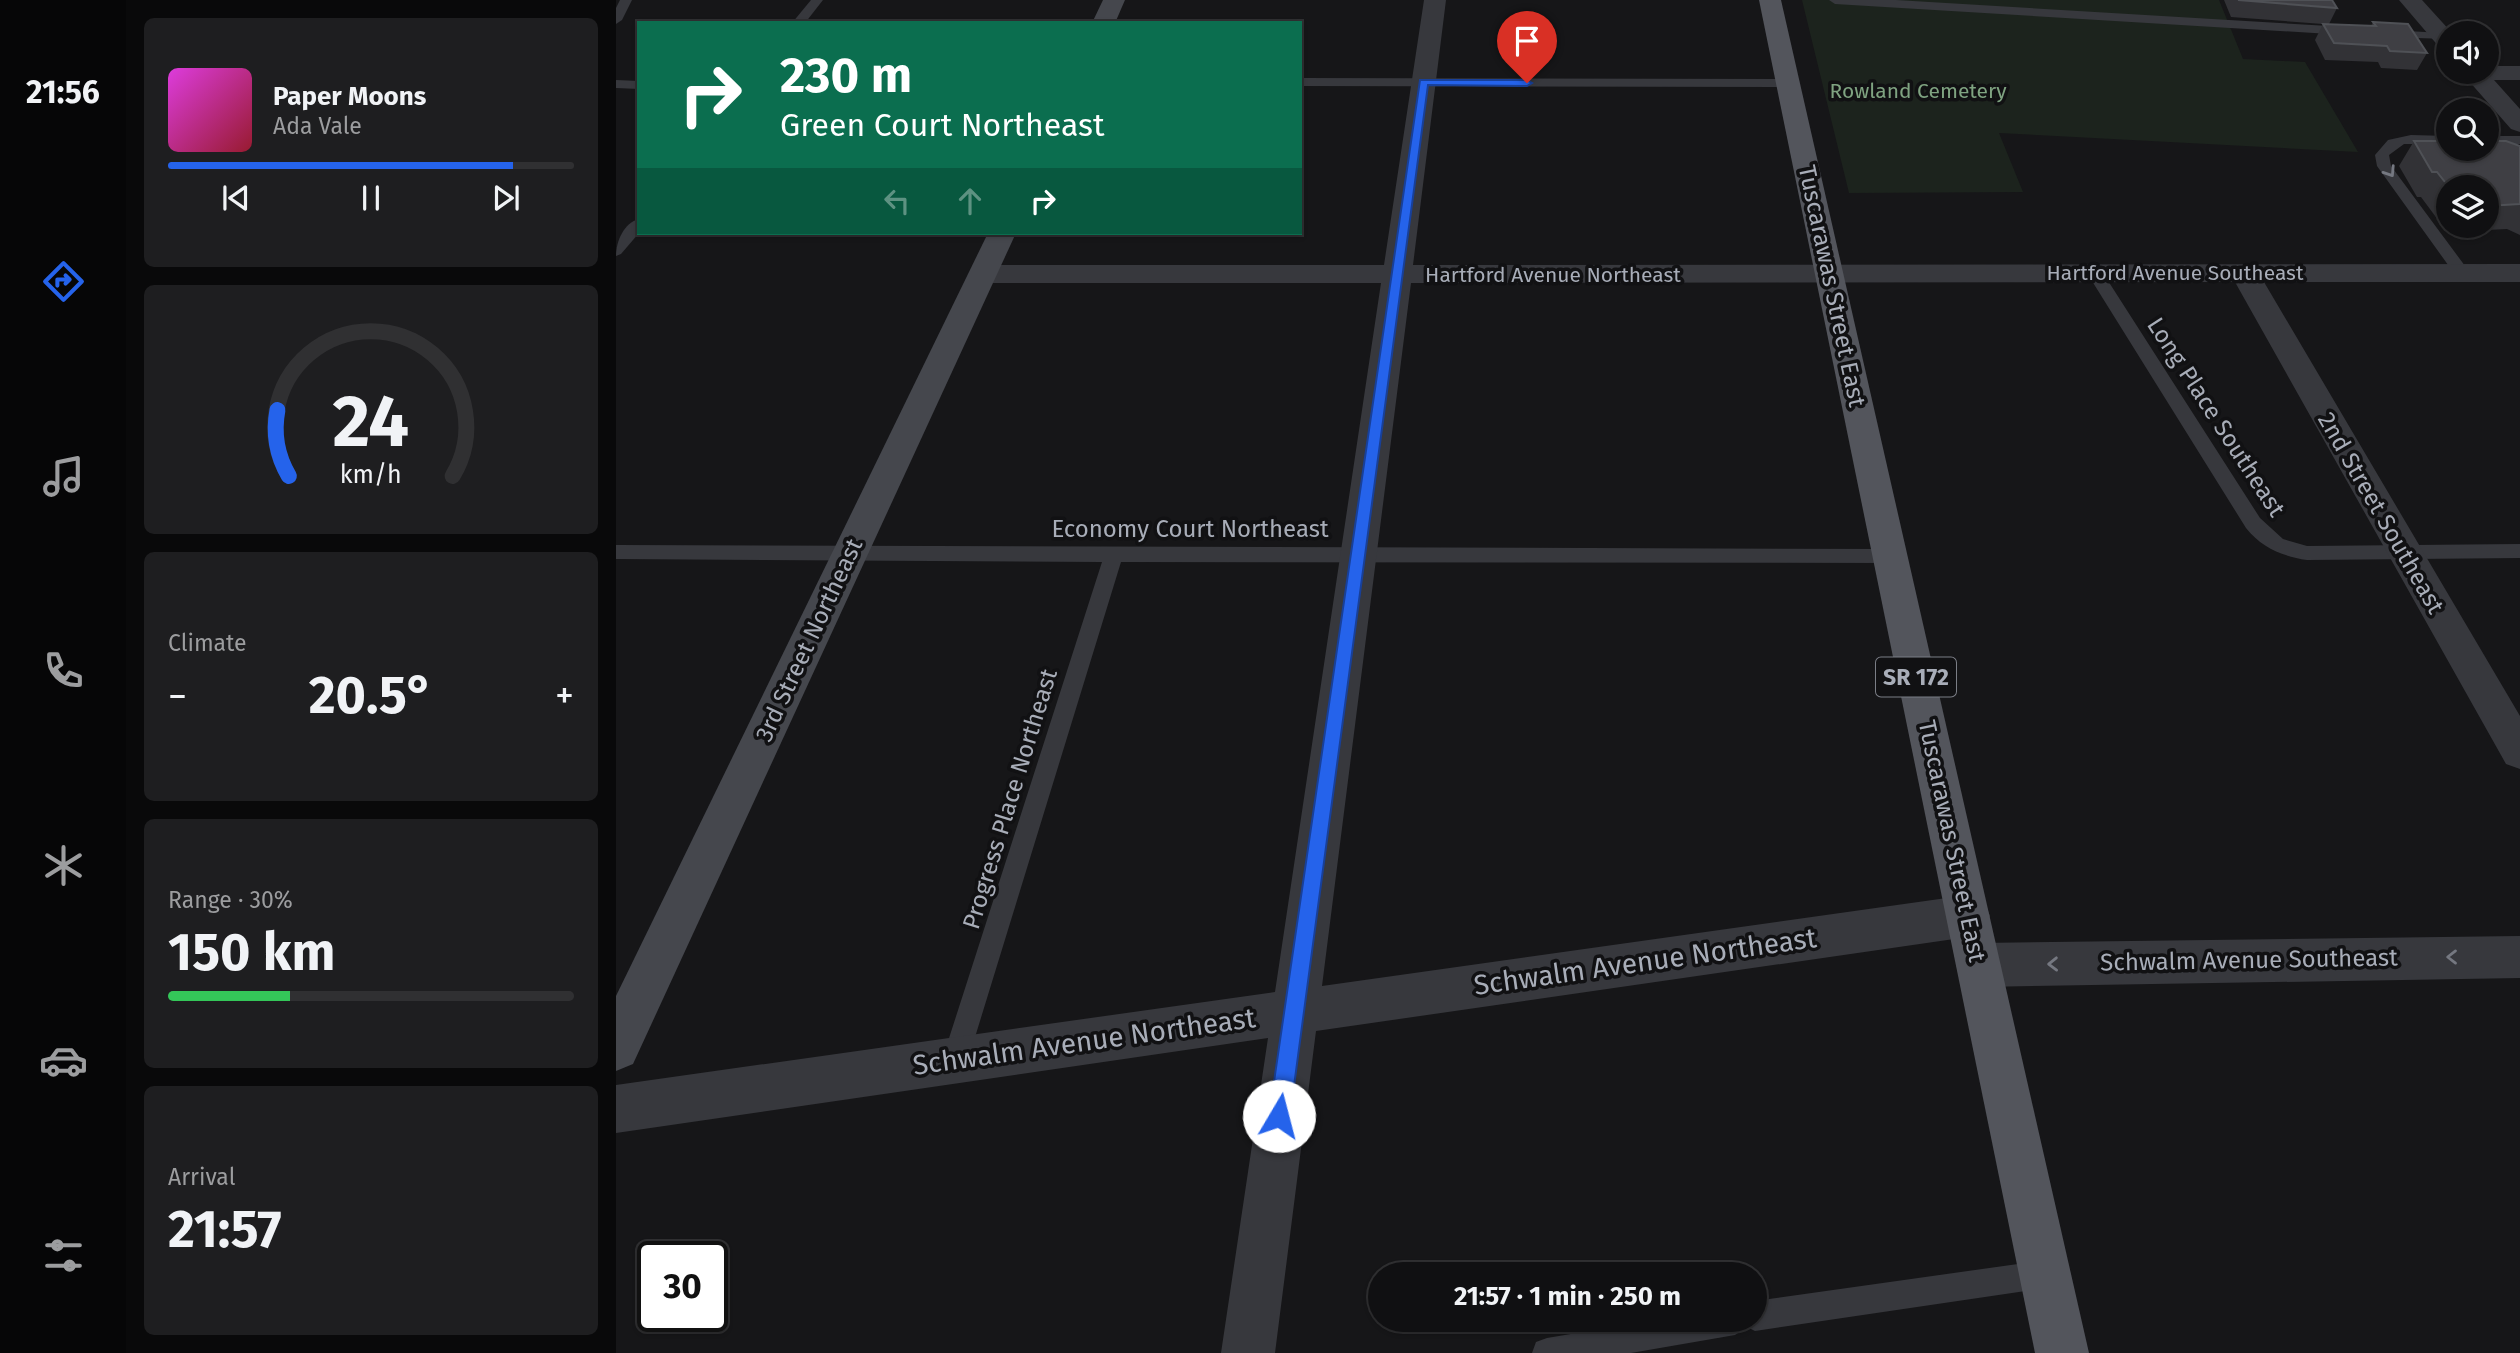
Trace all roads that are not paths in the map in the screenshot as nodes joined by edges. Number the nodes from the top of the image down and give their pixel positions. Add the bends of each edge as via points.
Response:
1 (626, 0) edge
2 (817, 0) edge
3 (1114, 0) edge
4 (1435, 0) edge
5 (1770, 0) edge
6 (1835, 0) edge
7 (2410, 0) edge
8 (616, 20) edge
9 (800, 21) edge
10 (1104, 21) edge
11 (2436, 29) edge
12 (2436, 39) edge
13 (2499, 73) edge
14 (2520, 73) edge
15 (1302, 82) edge
16 (1423, 82) junction
17 (1788, 83) junction
18 (2485, 84) edge
19 (616, 85) edge
20 (637, 85) edge
21 (2520, 124) edge
22 (2436, 140) edge
23 (2499, 140) edge
24 (2520, 140) edge
25 (637, 225) edge
26 (1001, 235) edge
27 (616, 251) edge
28 (2095, 273) junction
29 (2244, 273) junction
30 (2462, 273) junction
31 (2520, 273) edge
32 (983, 274) junction
33 (1830, 274) junction
34 (1397, 276) junction
35 (2402, 550) junction
36 (2520, 551) edge
37 (616, 552) edge
38 (1357, 552) junction
39 (1114, 554) junction
40 (849, 555) junction
41 (1890, 556) junction
42 (2520, 752) edge
43 (1968, 916) junction
44 (2520, 957) edge
45 (1979, 965) junction
46 (1293, 1010) junction
47 (616, 1047) edge
48 (955, 1060) junction
49 (616, 1109) edge
50 (2046, 1274) junction
51 (1767, 1314) edge
52 (1667, 1332) edge
53 (1248, 1353) edge
54 (1547, 1353) edge
55 (2063, 1353) edge

1 - 8 lane
2 - 9 lane
3 - 10 street
4 - 16 street
5 - 17 main road, Tuscarawas Street East / SR 172
6 - 12 lane
7 - 11 street
13 - 14 street
15 - 16 lane
16 - 17 lane
16 - 34 street
17 - 33 main road, Tuscarawas Street East / SR 172
18 - 21 street
19 - 20 lane
22 -> 30 lane via 2398,141 2386,146 2384,166
23 - 24 lane
25 - 27 lane
26 - 32 street, 3rd Street Northeast
28 - 29 street, Hartford Avenue Southeast
28 - 33 street, Hartford Avenue Southeast
28 - 35 lane, Long Place Southeast via 2253,523 2278,547 2307,553
29 - 30 street, Hartford Avenue Southeast
29 - 35 street, 2nd Street Southeast
30 - 31 street, Hartford Avenue Southeast
32 - 34 street, Hartford Avenue Northeast
32 - 40 street, 3rd Street Northeast
33 - 34 street, Hartford Avenue Northeast
33 - 41 main road, Tuscarawas Street East / SR 172
34 - 38 street
35 - 36 lane
35 - 42 street, 2nd Street Southeast
37 - 40 lane, Economy Court Northeast
38 - 39 lane, Economy Court Northeast
38 - 41 lane, Economy Court Northeast
38 - 46 street
39 - 40 lane, Economy Court Northeast
39 - 48 lane, Progress Place Northeast
40 - 47 street, 3rd Street Northeast
41 - 43 main road, Tuscarawas Street East / SR 172
43 - 45 main road, Tuscarawas Street East / SR 172
43 - 46 street, Schwalm Avenue Northeast
44 -> 45 street, Schwalm Avenue Southeast
45 - 50 main road, Tuscarawas Street East / SR 172
46 - 48 street, Schwalm Avenue Northeast
46 - 53 street
48 - 49 street, Schwalm Avenue Northeast
50 - 51 lane
50 - 55 main road, Tuscarawas Street East / SR 172
52 - 54 lane

